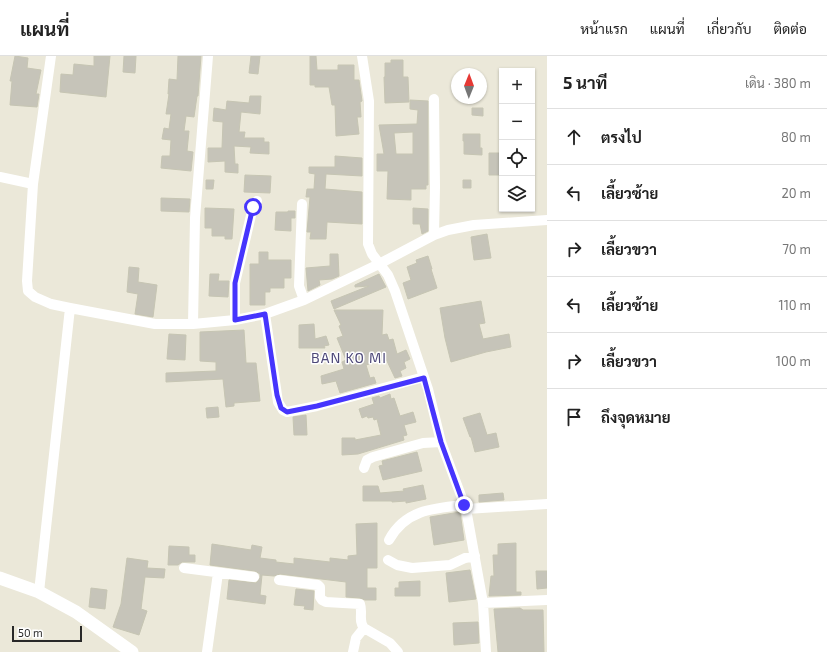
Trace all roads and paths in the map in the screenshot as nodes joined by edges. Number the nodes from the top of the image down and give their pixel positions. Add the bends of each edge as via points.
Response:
1 (51, 56) edge
2 (208, 56) edge
3 (362, 56) edge
4 (434, 99) dead end
5 (0, 177) edge
6 (33, 184) junction
7 (257, 201) dead end
8 (302, 204) dead end
9 (547, 220) edge
10 (434, 235) junction
11 (379, 264) junction
12 (304, 300) junction
13 (70, 308) junction
14 (265, 314) junction
15 (235, 320) junction
16 (193, 324) junction
17 (424, 378) junction
18 (441, 442) junction
19 (364, 468) dead end
20 (547, 504) edge
21 (465, 507) junction
22 (389, 540) dead end
23 (475, 556) junction
24 (388, 560) dead end
25 (184, 568) dead end
26 (218, 573) junction
27 (254, 577) dead end
28 (0, 578) edge
29 (279, 580) dead end
30 (39, 592) junction
31 (547, 600) edge
32 (483, 603) junction
33 (364, 628) junction
34 (132, 652) edge
35 (207, 652) edge
36 (353, 652) edge
37 (398, 652) edge
38 (486, 652) edge

1 - 6 street
2 - 16 street via 195,218
3 - 11 street via 369,102 368,238 372,254
4 - 10 street
5 - 6 street
6 - 13 street via 28,291 42,301
7 - 15 street via 253,207 235,283
8 - 12 street via 299,286
9 - 10 street via 474,225
10 - 11 street
11 - 12 street
11 - 17 street via 393,285
12 - 14 street
13 - 16 street via 155,324
13 - 30 street
14 - 15 street
14 - 17 street via 278,402 287,412
15 - 16 street
17 - 18 street
18 - 19 street via 423,443 373,457 366,460
18 - 21 street
20 - 21 street
21 - 22 street via 432,509 411,516 399,525
21 - 23 street
23 - 24 street via 450,565 412,568
23 - 32 street
25 - 26 street
26 - 27 street
26 - 35 street
28 - 30 street
29 - 33 street via 318,585 321,600 326,602 360,604 360,623
30 - 34 street via 76,612
31 - 32 street
32 - 38 street
33 - 36 street via 356,638
33 - 37 street via 390,643

